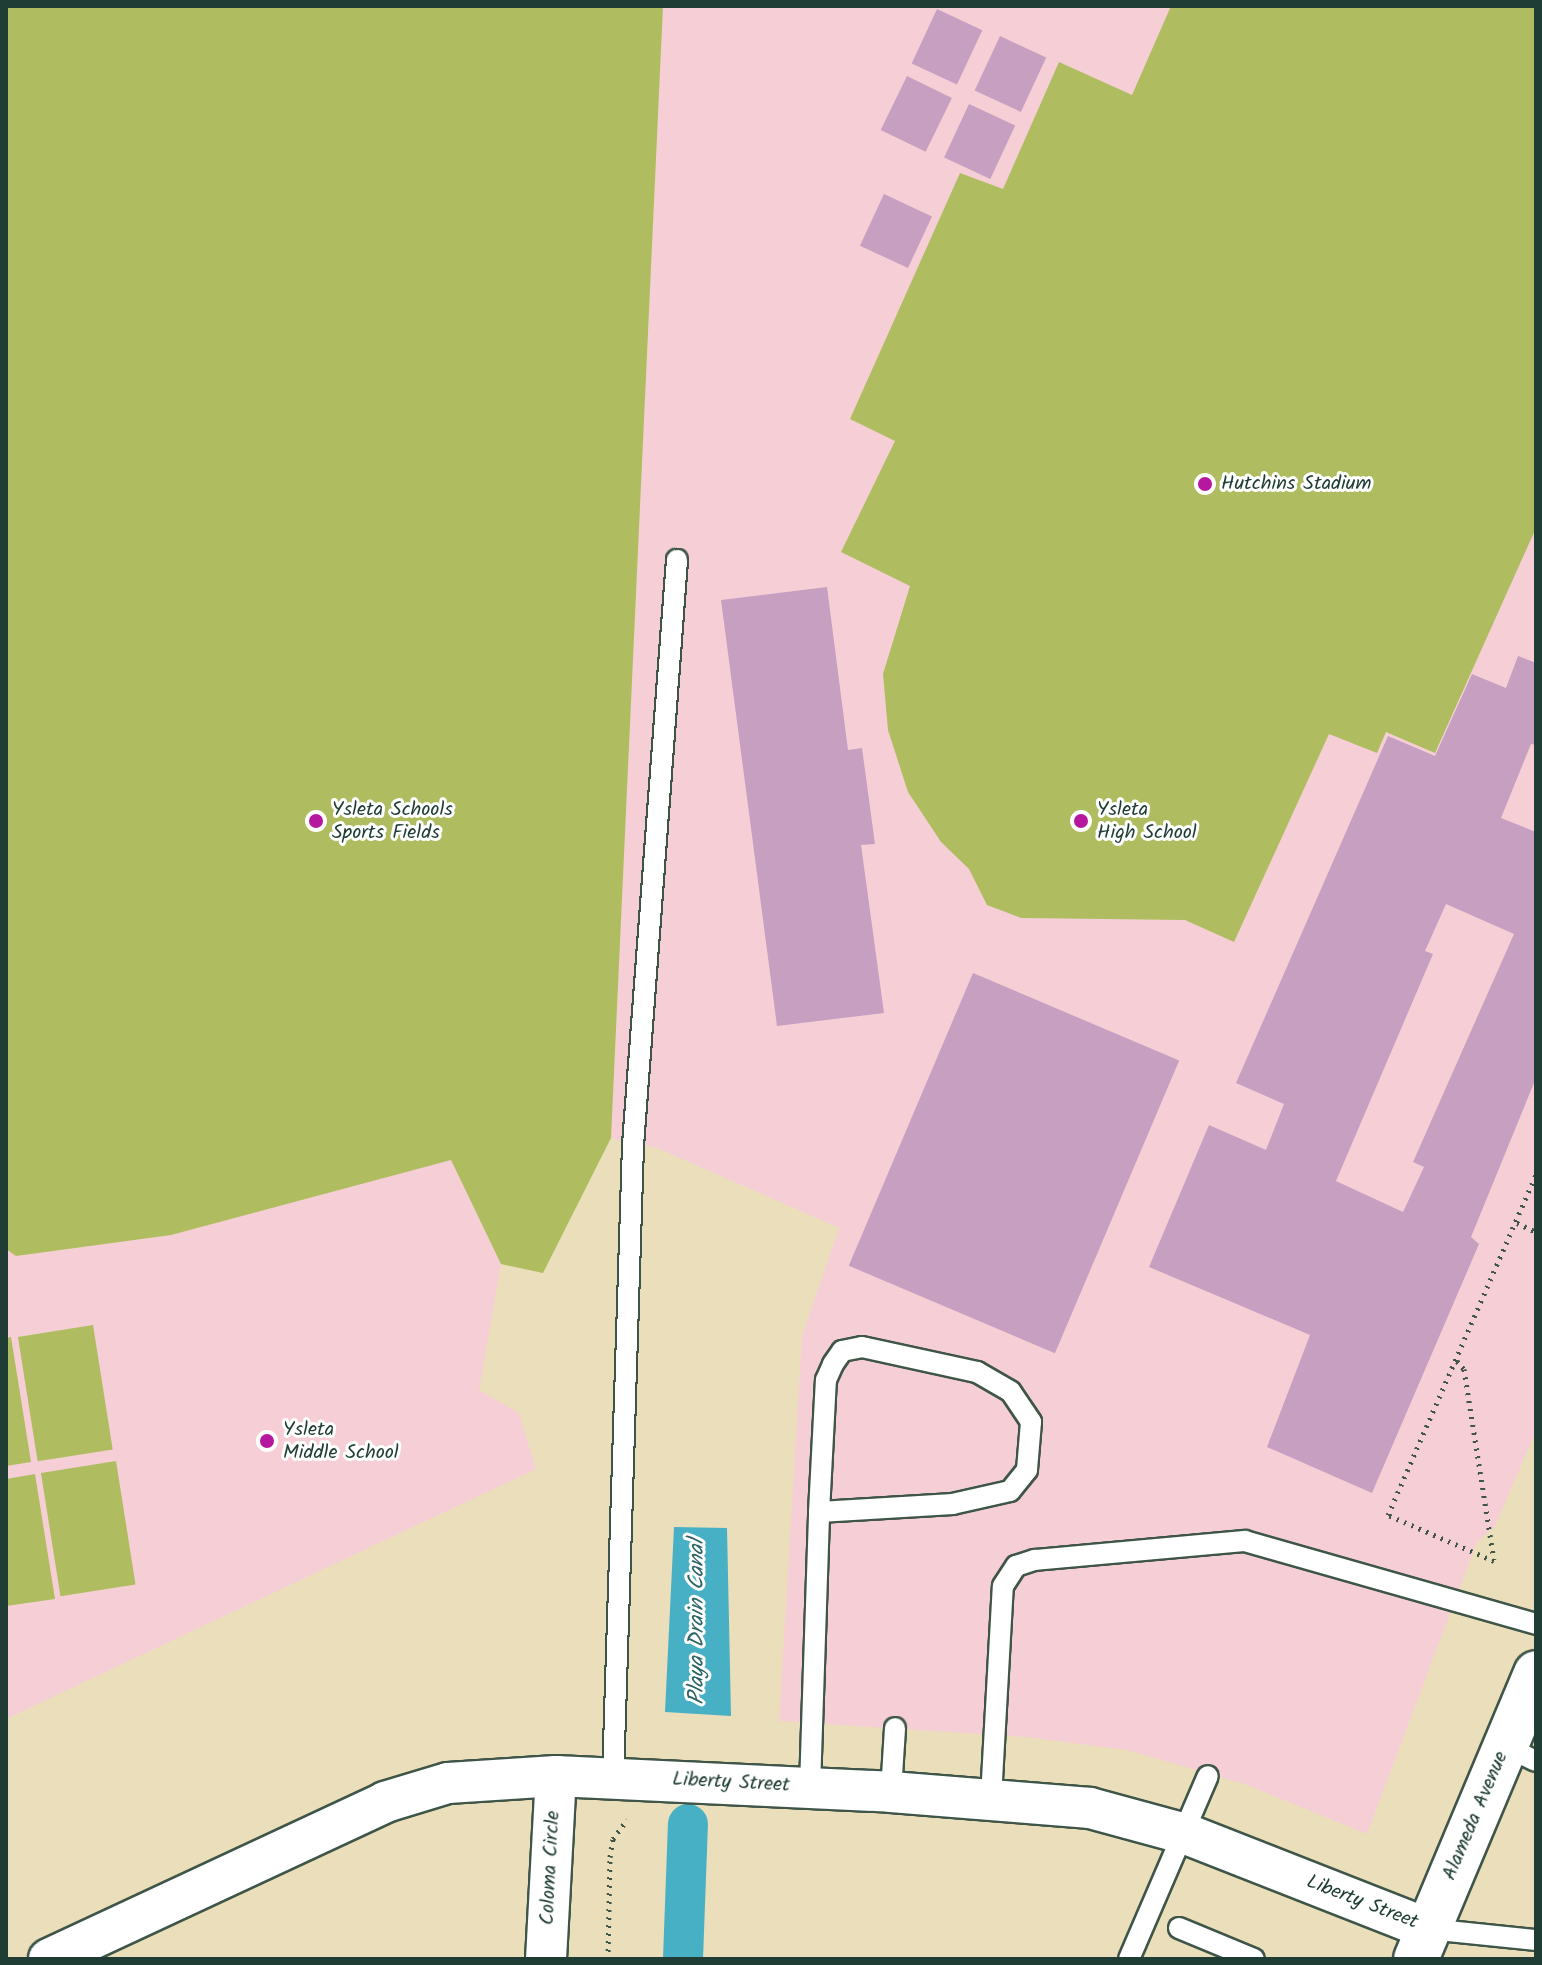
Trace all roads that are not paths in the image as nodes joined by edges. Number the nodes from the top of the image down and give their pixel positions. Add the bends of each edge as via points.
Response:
1 (677, 560) dead end
2 (819, 1512) junction
3 (1536, 1624) edge
4 (1536, 1673) edge
5 (895, 1728) dead end
6 (1520, 1754) edge
7 (556, 1776) junction
8 (1208, 1776) dead end
9 (613, 1778) junction
10 (810, 1787) junction
11 (891, 1792) junction
12 (991, 1798) junction
13 (1186, 1834) junction
14 (1179, 1928) dead end
15 (1536, 1940) edge
16 (1422, 1944) edge
17 (49, 1959) edge
18 (546, 1959) edge
19 (1129, 1959) edge
20 (1254, 1959) edge

1 - 9 lane via 633,1145
2 - 2 lane via 953,1504 1010,1491 1027,1470 1031,1422 1011,1392 977,1372 862,1347 842,1351 826,1380
2 - 10 lane
3 - 12 lane via 1245,1541 1025,1563 1016,1566 1003,1586
4 - 6 main road, Alameda Avenue
5 - 11 lane
6 - 16 main road, Alameda Avenue
7 - 9 street, Liberty Street
7 - 17 street, Liberty Street via 448,1783 385,1802
7 - 18 street, Coloma Circle
8 - 13 lane
9 - 10 street, Liberty Street
10 - 11 street, Liberty Street
11 - 12 street, Liberty Street
12 - 13 street, Liberty Street via 1090,1808
13 - 16 street, Liberty Street
13 - 19 lane
14 - 20 lane
15 - 16 lane

